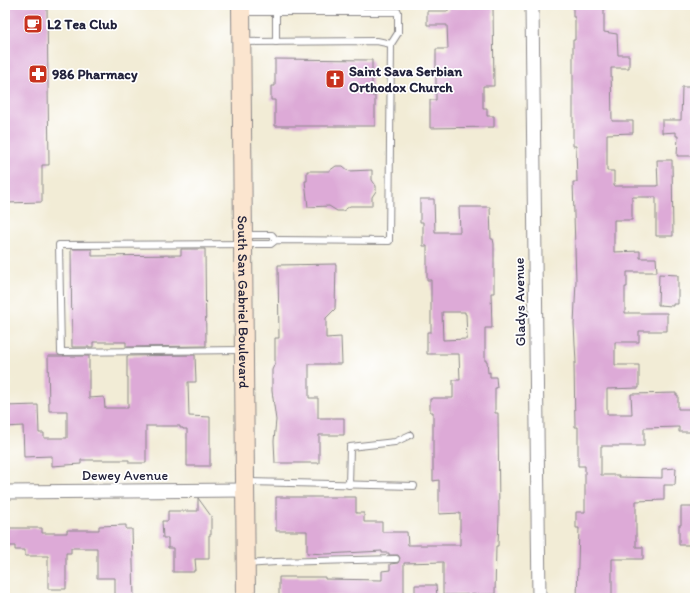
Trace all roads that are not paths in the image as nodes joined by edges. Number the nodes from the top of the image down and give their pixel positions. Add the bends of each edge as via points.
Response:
1 (532, 5) edge
2 (241, 9) edge
3 (276, 12) junction
4 (241, 42) junction
5 (276, 42) junction
6 (391, 44) junction
7 (243, 240) junction
8 (276, 240) junction
9 (244, 350) junction
10 (410, 435) dead end
11 (349, 485) junction
12 (245, 486) junction
13 (414, 486) dead end
14 (5, 492) edge
15 (396, 559) dead end
16 (246, 564) junction
17 (246, 598) edge
18 (539, 598) edge

1 - 18 street, Gladys Avenue
2 - 3 lane
2 - 4 main road, South San Gabriel Boulevard
3 - 5 lane
3 - 6 lane via 398,12 398,33
4 - 5 lane
4 - 7 main road, South San Gabriel Boulevard
5 - 6 lane via 378,41
6 - 8 lane via 389,241
7 - 8 lane via 271,244
7 - 8 lane via 272,235
7 - 9 main road, South San Gabriel Boulevard
7 - 9 lane via 208,244 59,245 61,352
9 - 12 main road, South San Gabriel Boulevard
10 - 11 lane via 396,442 350,447
11 - 12 lane
11 - 13 lane
12 - 14 street, Dewey Avenue
12 - 16 main road, South San Gabriel Boulevard
15 - 16 lane
16 - 17 main road, South San Gabriel Boulevard

